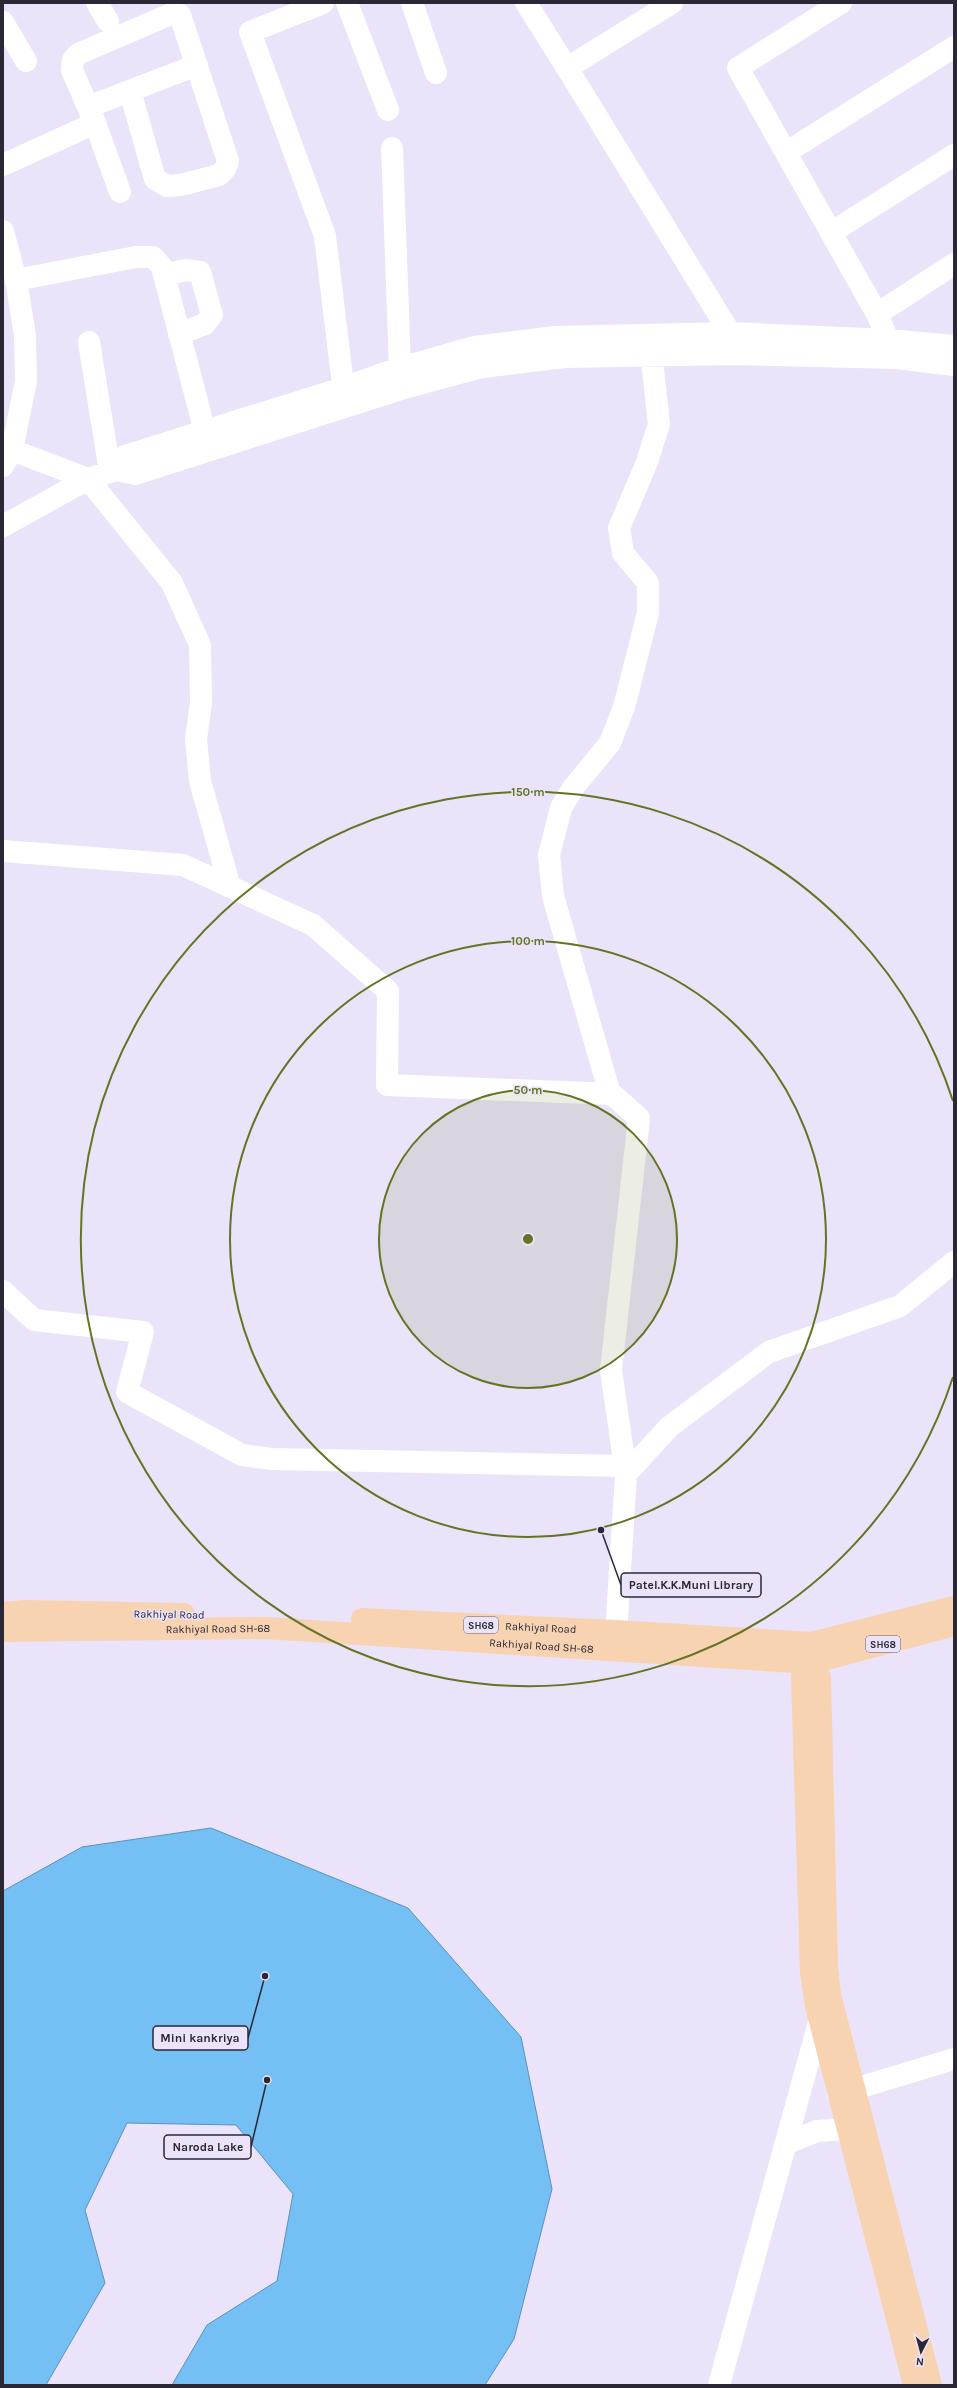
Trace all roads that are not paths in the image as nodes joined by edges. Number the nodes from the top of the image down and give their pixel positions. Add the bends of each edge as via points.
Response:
1 (97, 3) edge
2 (323, 3) edge
3 (347, 3) edge
4 (412, 3) edge
5 (526, 3) edge
6 (672, 3) edge
7 (841, 3) edge
8 (108, 21) dead end
9 (3, 22) edge
10 (954, 47) edge
11 (26, 61) dead end
12 (197, 65) junction
13 (567, 68) junction
14 (436, 73) dead end
15 (130, 91) junction
16 (388, 110) dead end
17 (92, 115) junction
18 (392, 148) dead end
19 (787, 152) junction
20 (954, 155) edge
21 (3, 165) edge
22 (120, 192) dead end
23 (3, 231) edge
24 (832, 232) junction
25 (954, 264) edge
26 (164, 275) junction
27 (16, 280) junction
28 (877, 314) junction
29 (730, 333) junction
30 (179, 334) junction
31 (648, 335) junction
32 (888, 340) junction
33 (89, 342) dead end
34 (954, 346) edge
35 (653, 356) junction
36 (954, 365) edge
37 (400, 368) junction
38 (344, 398) junction
39 (10, 425) edge
40 (205, 432) junction
41 (8, 458) edge
42 (113, 471) junction
43 (88, 480) junction
44 (3, 526) edge
45 (3, 851) edge
46 (230, 886) junction
47 (610, 1094) junction
48 (954, 1262) edge
49 (3, 1291) edge
50 (625, 1470) junction
51 (954, 1607) edge
52 (3, 1613) edge
53 (954, 1625) edge
54 (3, 1631) edge
55 (615, 1641) junction
56 (811, 1653) junction
57 (827, 2015) junction
58 (954, 2059) edge
59 (846, 2092) junction
60 (847, 2130) junction
61 (785, 2144) junction
62 (719, 2385) edge
63 (914, 2385) edge
64 (931, 2385) edge

1 - 8 street
2 - 38 street via 250,32 325,236
3 - 16 street
4 - 14 street
5 - 13 street
6 - 13 street
7 - 19 street via 738,68
9 - 11 street
10 - 19 street
12 - 15 street
12 - 15 street via 228,160 225,170 219,175 167,186 155,179
12 - 17 street via 180,15 171,14 78,54 73,60 72,70
13 - 29 street
15 - 17 street
17 - 21 street
17 - 22 street
18 - 37 street
19 - 24 street
20 - 24 street
23 - 27 street
24 - 28 street
25 - 28 street
26 - 27 street via 162,267 153,257 136,257
26 - 30 street
26 - 30 street via 185,270 200,272 204,282 212,315 205,324
27 - 39 street via 25,335 26,381
28 - 32 street
29 - 31 street
29 - 32 street
30 - 40 street
31 - 35 street
31 - 37 street via 555,337 474,347
32 - 34 street
33 - 42 street
35 - 36 street via 735,354 896,358
35 - 38 street via 565,357 482,367 401,389
35 - 47 street via 659,424 647,462 619,528 623,553 648,583 648,613 624,707 610,742 573,788 561,808 549,855 553,896
37 - 38 street
38 - 40 street
38 - 42 street via 135,474
39 - 41 street
40 - 42 street via 125,456
41 - 43 street
42 - 43 street
43 - 44 street
43 - 46 street via 172,583 200,645 201,703 196,739 200,781
45 - 46 street via 183,865
46 - 47 street via 313,925 388,991 387,1085
47 - 50 street via 639,1118 611,1370
48 - 50 street via 900,1306 769,1352 669,1427
49 - 50 street via 34,1320 143,1332 127,1392 242,1455 272,1459
50 - 55 street
51 - 56 main road, SH68
52 - 55 main road, Rakhiyal Road / SH68 via 26,1611 300,1616
53 - 56 main road, Rakhiyal Road SH-68 / SH68
54 - 55 main road, Rakhiyal Road SH-68 / SH68 via 266,1628
55 - 56 main road, Rakhiyal Road SH-68 / SH68
56 - 57 main road via 820,1677
57 - 59 main road
57 - 61 street
58 - 59 street
59 - 60 main road
59 - 64 main road
60 - 61 street via 817,2131
60 - 63 main road
61 - 62 street

